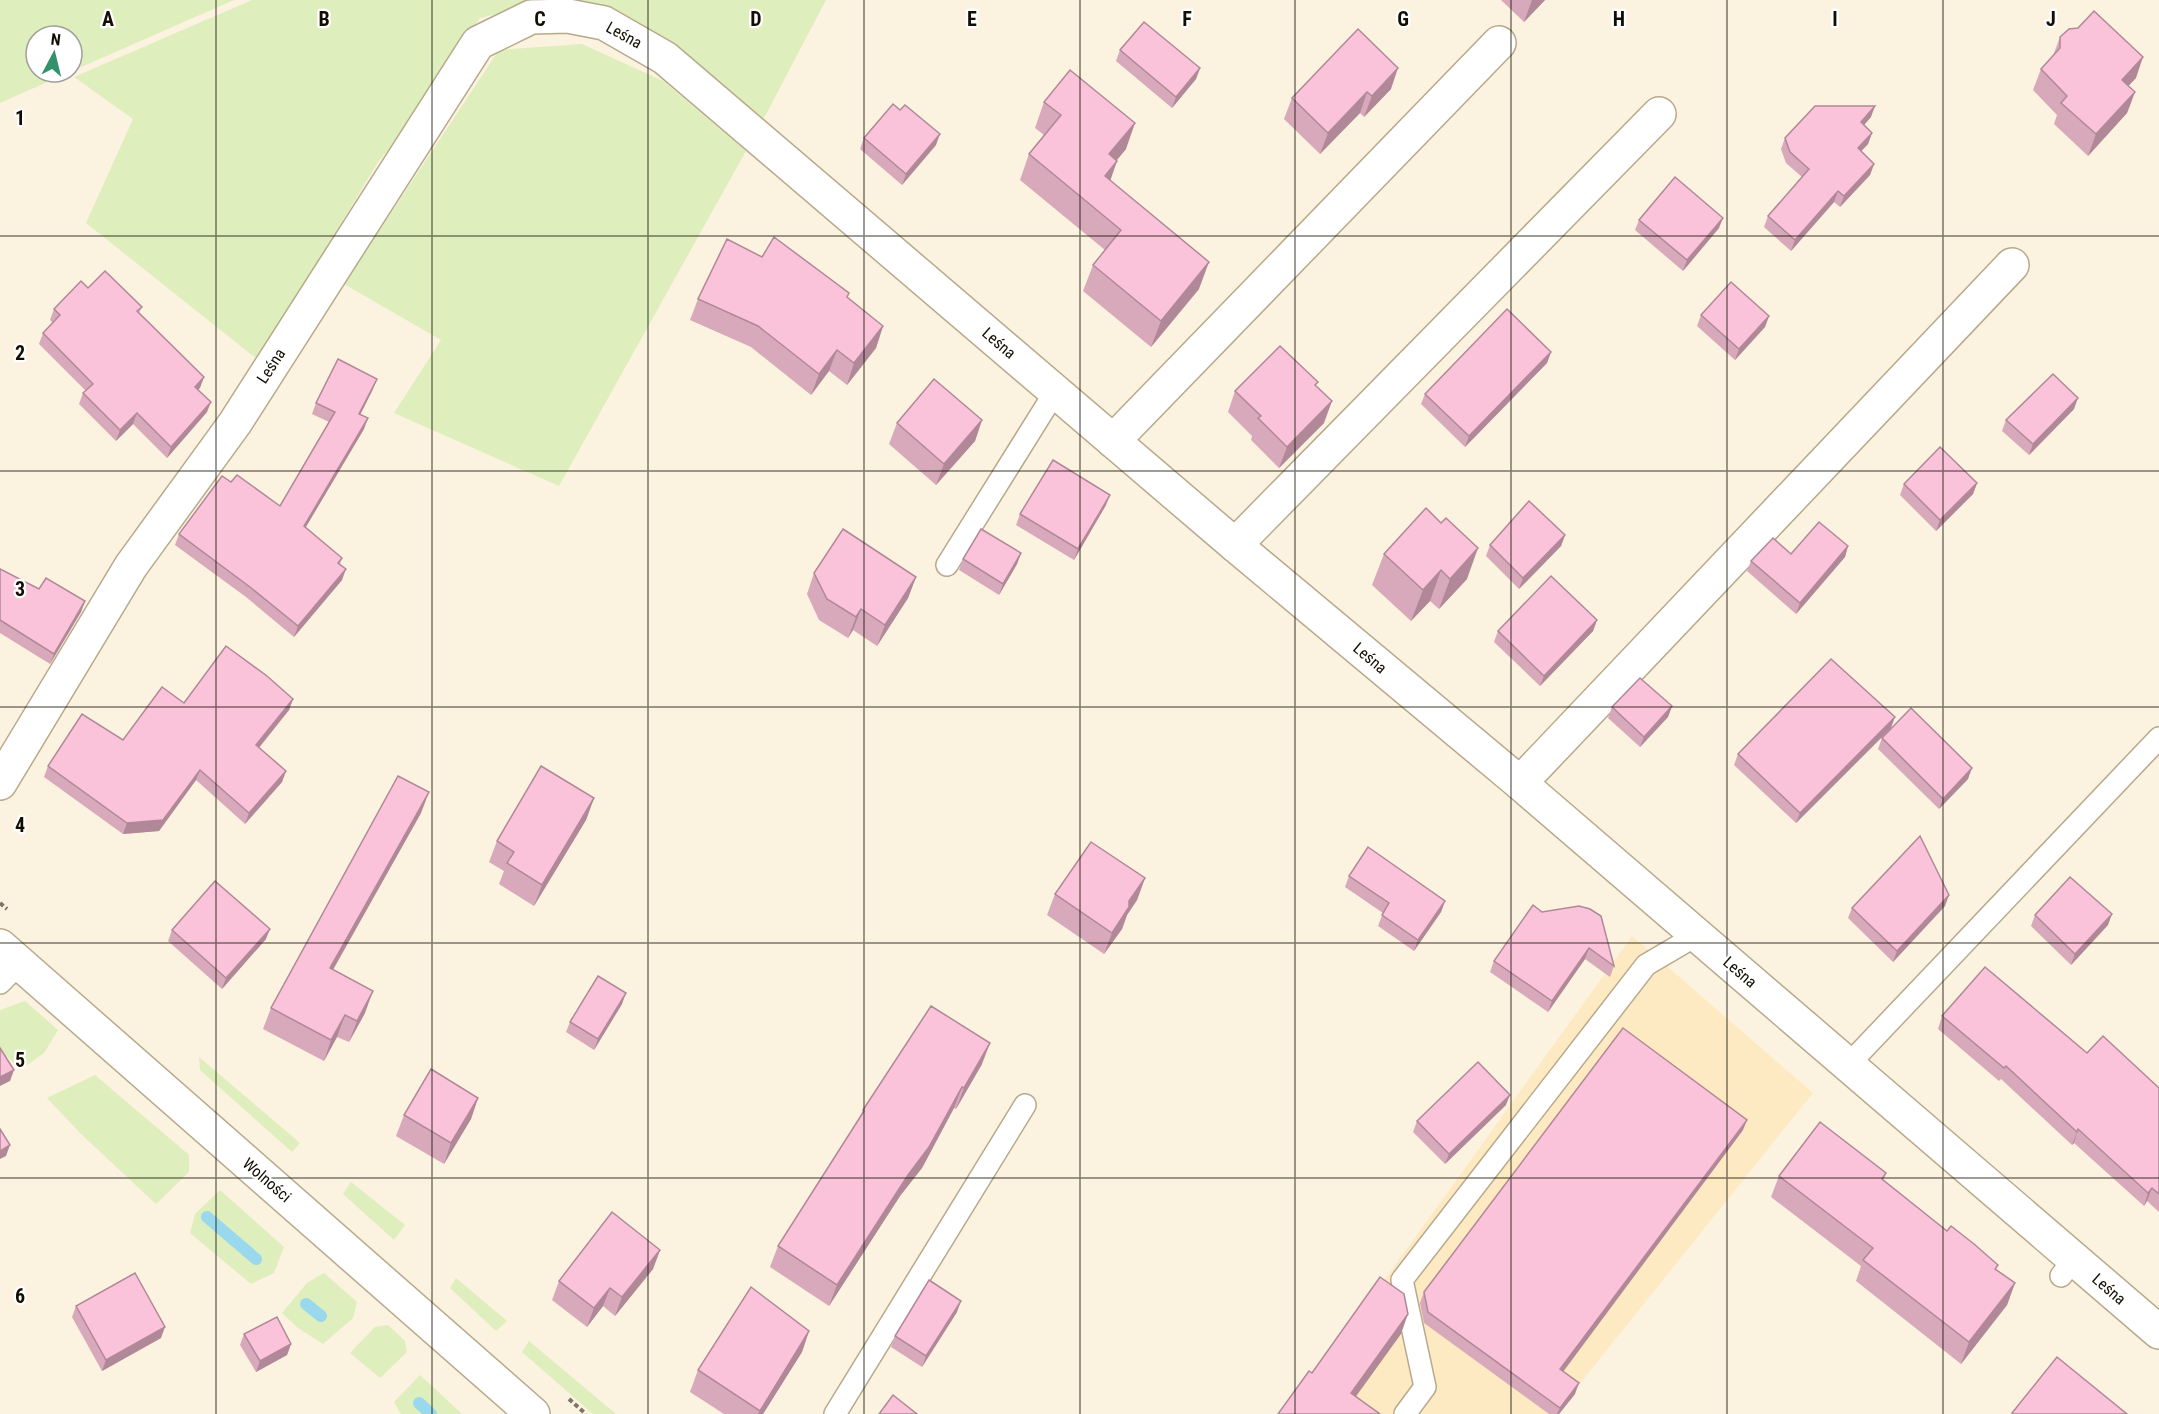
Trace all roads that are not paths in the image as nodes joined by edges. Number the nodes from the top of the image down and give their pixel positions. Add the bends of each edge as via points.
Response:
1 (1499, 43) dead end
2 (1659, 114) dead end
3 (2012, 265) dead end
4 (1055, 392) junction
5 (1113, 441) junction
6 (1235, 545) junction
7 (947, 565) dead end
8 (2159, 738) edge
9 (0, 783) edge
10 (1520, 783) junction
11 (1697, 935) junction
12 (7, 964) edge
13 (1848, 1065) junction
14 (1025, 1105) dead end
15 (2159, 1332) edge
16 (533, 1414) edge
17 (835, 1414) edge
18 (1405, 1414) edge

1 - 5 street
2 - 6 street
3 - 10 street
4 - 5 street, Leśna
4 - 7 lane
4 - 9 street, Leśna via 665,58 603,23 568,16 531,17 478,43 235,423 131,566
5 - 6 street, Leśna
6 - 10 street, Leśna
8 - 13 lane
10 - 11 street, Leśna
11 - 13 street, Leśna
11 - 18 lane via 1646,965 1402,1280 1425,1387
12 - 16 street, Wolności
13 - 15 street, Leśna via 2068,1268
14 - 17 lane

